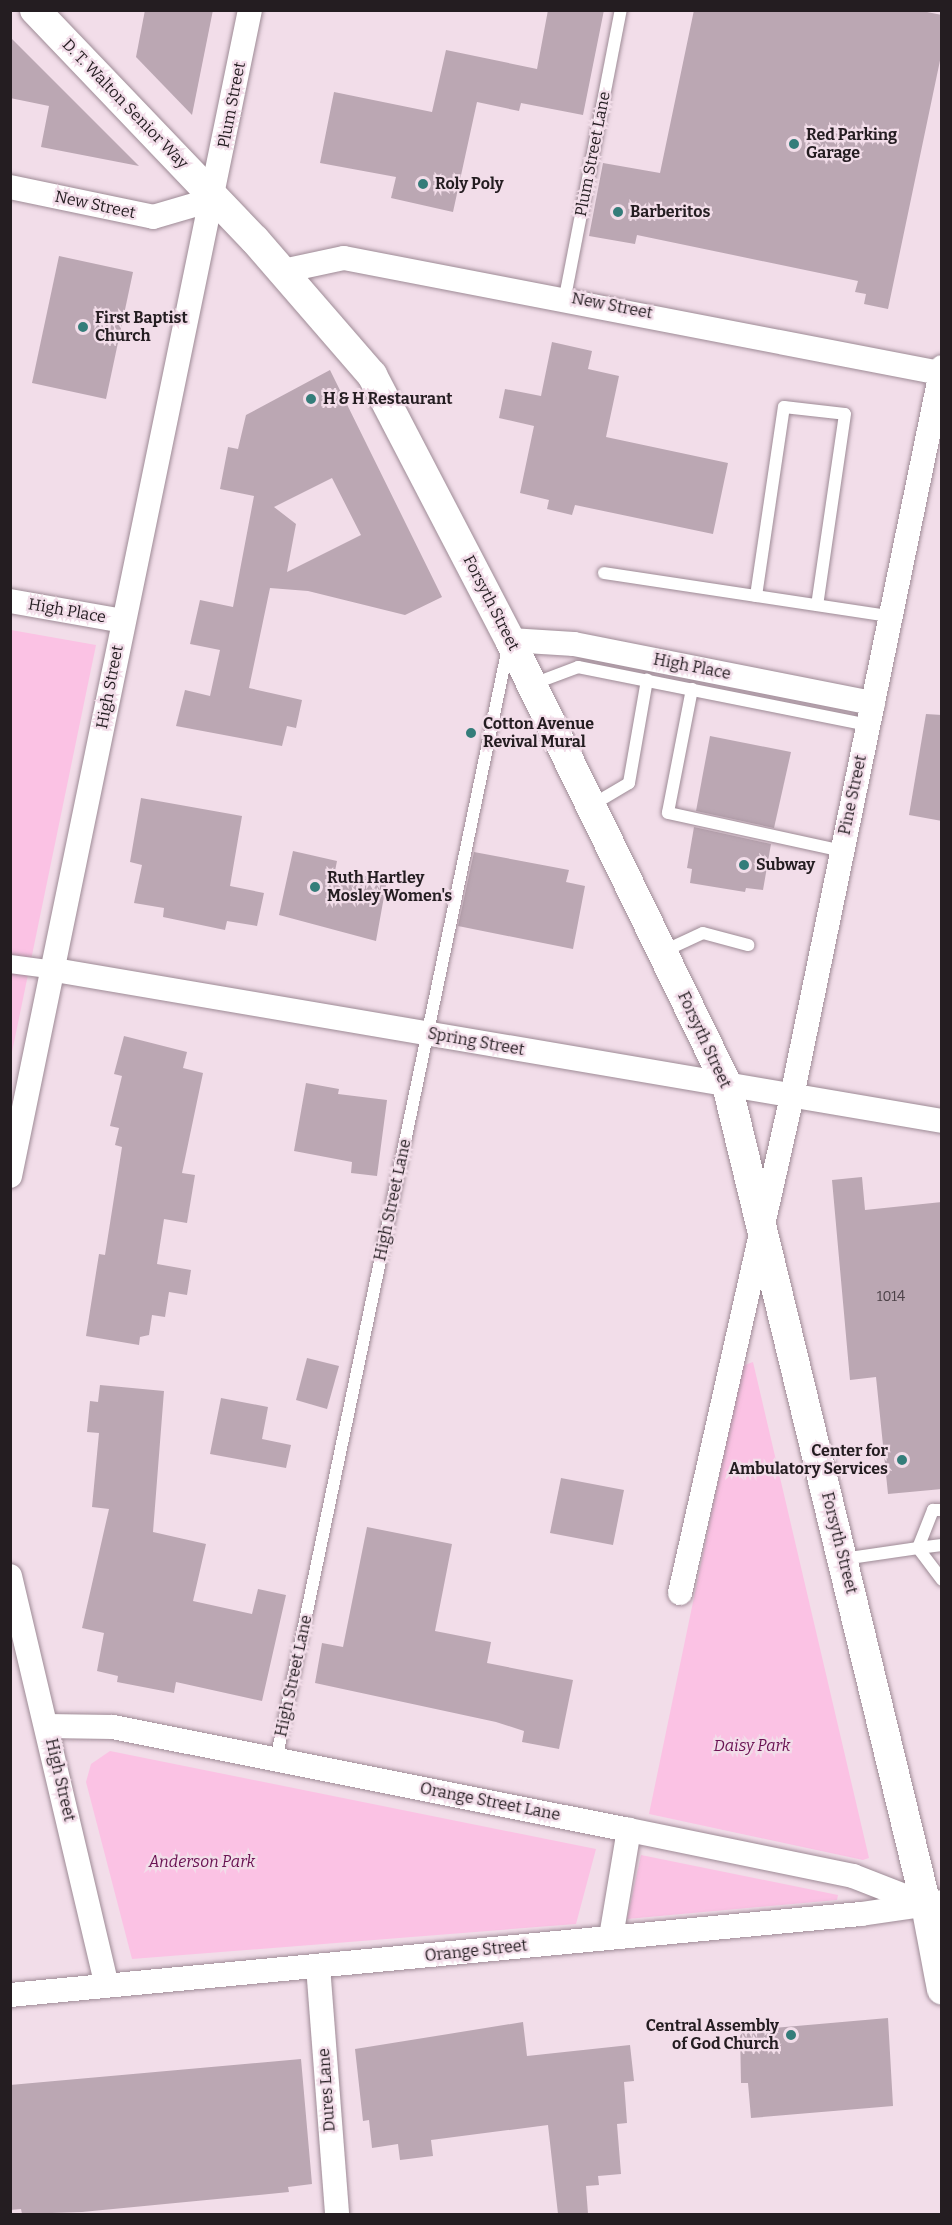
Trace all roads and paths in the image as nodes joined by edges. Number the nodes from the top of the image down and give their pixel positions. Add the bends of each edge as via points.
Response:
1 (35, 10) edge
2 (250, 10) edge
3 (621, 10) edge
4 (10, 187) edge
5 (214, 199) junction
6 (283, 271) junction
7 (565, 297) junction
8 (941, 370) edge
9 (604, 573) dead end
10 (756, 596) junction
11 (10, 601) edge
12 (817, 605) junction
13 (890, 616) junction
14 (123, 621) junction
15 (510, 640) junction
16 (646, 680) junction
17 (531, 684) junction
18 (692, 689) junction
19 (870, 714) junction
20 (591, 806) junction
21 (842, 851) junction
22 (748, 945) dead end
23 (662, 952) junction
24 (10, 964) edge
25 (55, 970) junction
26 (427, 1033) junction
27 (727, 1085) junction
28 (792, 1096) junction
29 (942, 1121) edge
30 (10, 1176) edge
31 (761, 1222) junction
32 (942, 1510) edge
33 (942, 1545) edge
34 (918, 1548) junction
35 (843, 1559) junction
36 (10, 1576) edge
37 (942, 1580) edge
38 (680, 1593) dead end
39 (47, 1726) junction
40 (276, 1760) junction
41 (629, 1830) junction
42 (934, 1903) edge
43 (611, 1937) junction
44 (318, 1966) junction
45 (107, 1985) junction
46 (942, 1990) edge
47 (10, 1995) edge
48 (337, 2214) edge

1 - 5 street, D. T. Walton Senior Way
2 - 5 street, Plum Street
3 - 7 lane, Plum Street Lane
4 - 5 street, New Street via 153,217
5 - 6 street, Forsyth Street
5 - 14 street, High Street
6 - 7 street, New Street via 345,258
6 - 15 street, Forsyth Street via 372,375
7 - 8 street, New Street
8 - 13 street, Pine Street
9 - 10 lane
10 - 12 lane
10 - 12 lane via 784,407 845,414
11 - 14 street, High Place
12 - 13 lane
13 - 19 street, Pine Street
14 - 25 street, High Street
15 - 17 street, Forsyth Street
15 - 19 street, High Place via 574,644
15 - 26 lane, High Street Lane
16 - 17 lane via 578,668
16 - 18 lane
16 - 20 lane via 629,783
17 - 20 street, Forsyth Street
18 - 19 lane
18 - 21 lane via 668,813
19 - 21 street, Pine Street
20 - 23 street, Forsyth Street
21 - 28 street, Pine Street
22 - 23 lane via 703,933
23 - 27 street, Forsyth Street
24 - 25 street, Spring Street
25 - 26 street, Spring Street
25 - 30 street, High Street
26 - 27 street, Spring Street
26 - 40 lane, High Street Lane
27 - 28 street, Spring Street
27 - 31 street, Forsyth Street
28 - 29 street, Spring Street
28 - 31 street, Pine Street
31 - 35 street, Forsyth Street
31 - 38 street
32 - 34 lane via 933,1510
33 - 34 lane
34 - 35 lane
34 - 37 lane
35 - 42 street, Forsyth Street
36 - 39 street, High Street
39 - 40 street, Orange Street Lane via 113,1726
39 - 45 street, High Street
40 - 41 street, Orange Street Lane
41 - 42 street, Orange Street Lane via 853,1876
41 - 43 street
42 - 43 street, Orange Street
42 - 46 street, Forsyth Street
43 - 44 street, Orange Street
44 - 45 street, Orange Street
44 - 48 street, Dures Lane
45 - 47 street, Orange Street

